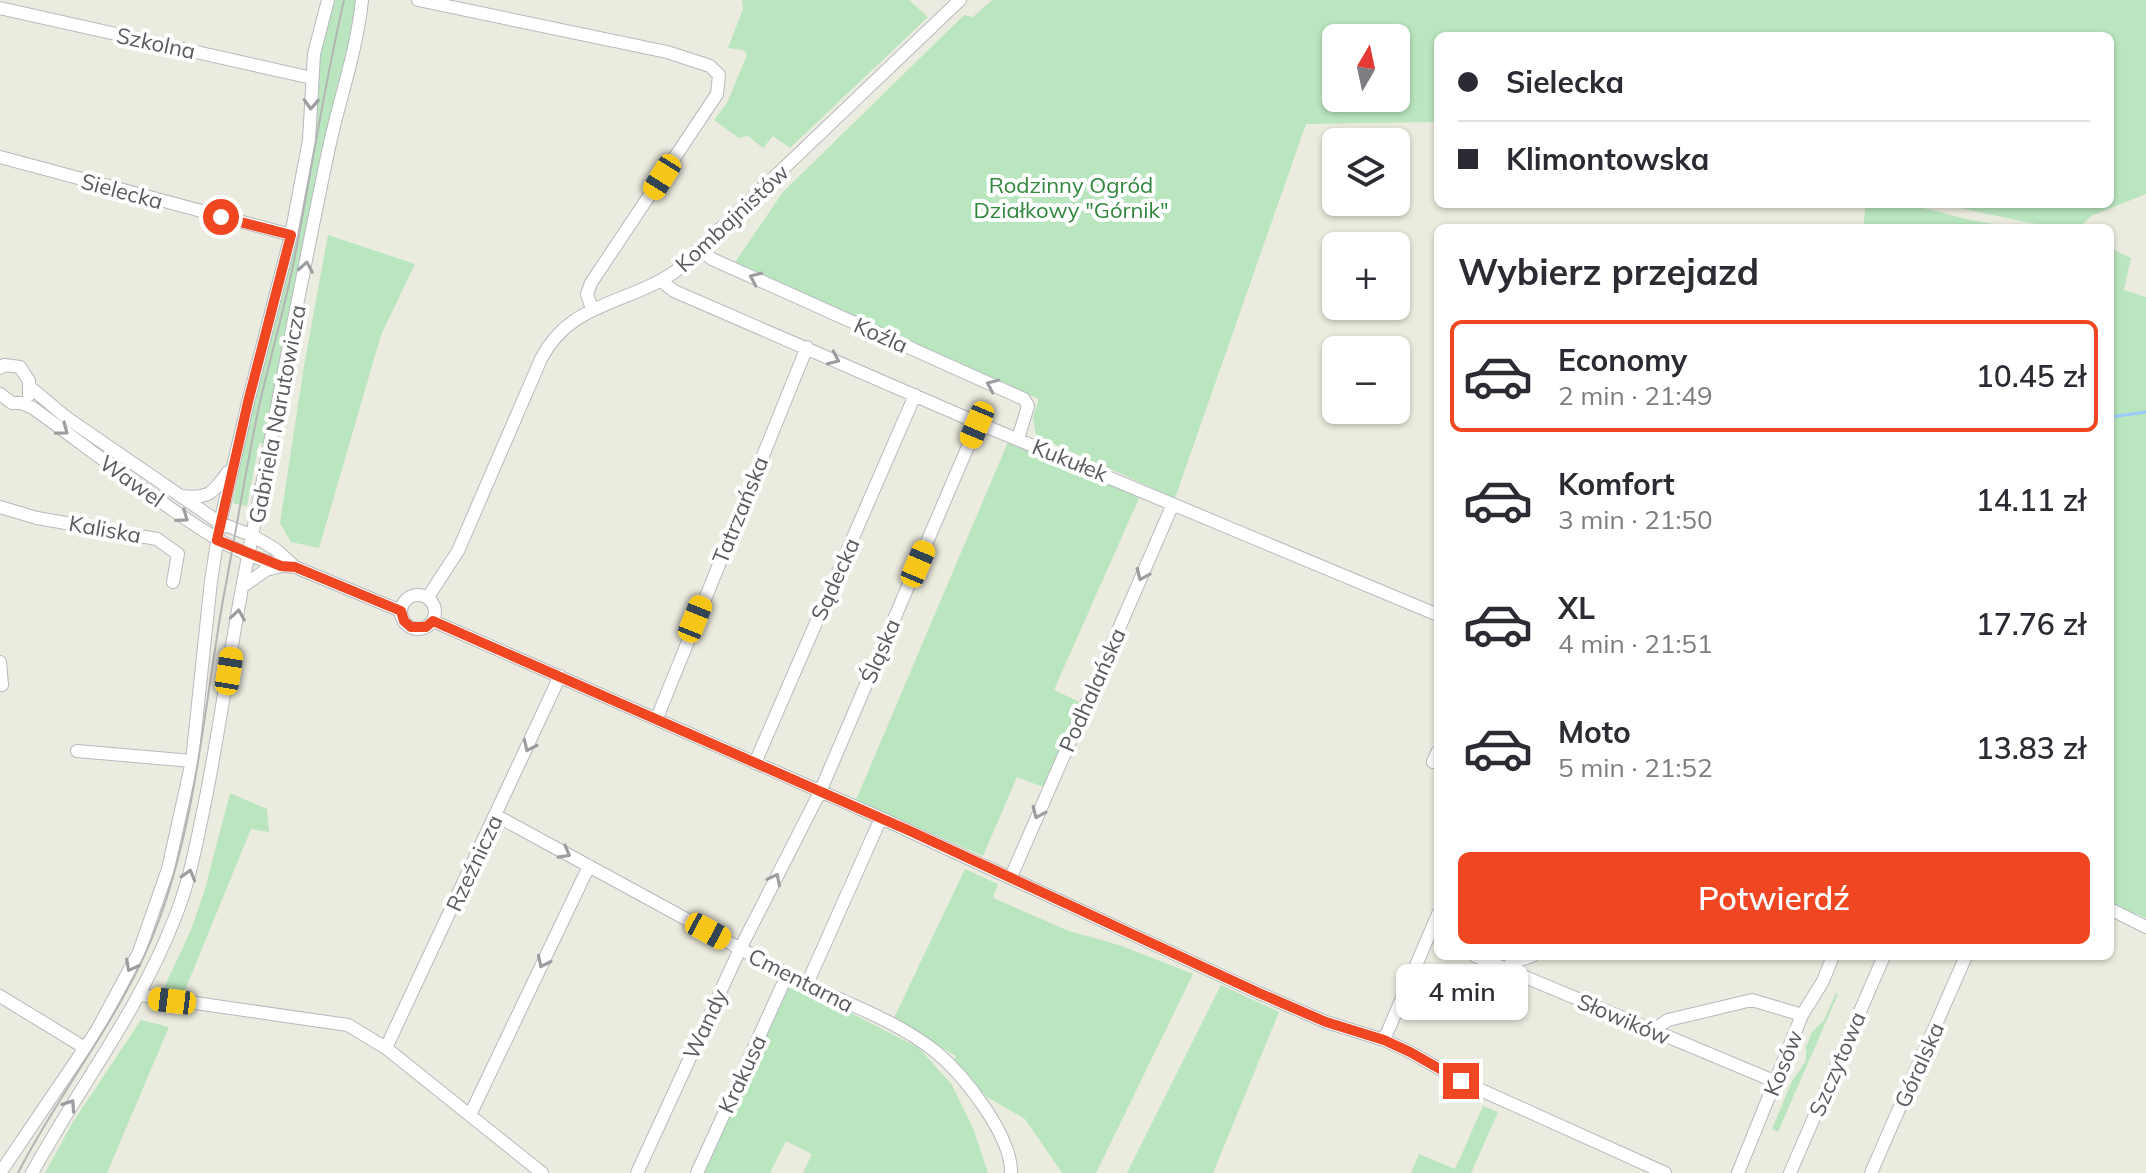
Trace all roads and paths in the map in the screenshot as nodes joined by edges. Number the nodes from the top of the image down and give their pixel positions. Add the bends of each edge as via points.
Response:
1 (328, 0) edge
2 (362, 0) edge
3 (418, 0) edge
4 (960, 0) edge
5 (0, 8) edge
6 (312, 78) junction
7 (0, 157) edge
8 (291, 235) junction
9 (701, 250) junction
10 (661, 281) junction
11 (592, 309) junction
12 (807, 347) junction
13 (1, 365) edge
14 (30, 387) junction
15 (915, 395) junction
16 (2, 401) edge
17 (21, 403) junction
18 (978, 423) junction
19 (1018, 439) junction
20 (233, 466) junction
21 (178, 496) junction
22 (1173, 504) junction
23 (0, 507) edge
24 (220, 523) junction
25 (253, 536) junction
26 (217, 540) junction
27 (249, 553) junction
28 (281, 566) junction
29 (295, 567) junction
30 (173, 582) dead end
31 (243, 586) junction
32 (428, 597) junction
33 (401, 611) junction
34 (1434, 613) edge
35 (433, 621) junction
36 (0, 662) edge
37 (560, 676) junction
38 (2, 685) edge
39 (657, 718) junction
40 (77, 751) dead end
41 (192, 761) junction
42 (755, 763) junction
43 (820, 792) junction
44 (497, 816) junction
45 (881, 818) junction
46 (589, 866) junction
47 (1011, 877) junction
48 (2114, 911) edge
49 (2146, 927) edge
50 (1433, 938) edge
51 (740, 949) junction
52 (1484, 960) edge
53 (1520, 960) edge
54 (1831, 960) edge
55 (1882, 960) edge
56 (1964, 960) edge
57 (1507, 970) junction
58 (787, 975) junction
59 (807, 984) junction
60 (140, 995) junction
61 (0, 996) edge
62 (1802, 1015) junction
63 (1656, 1033) junction
64 (1384, 1040) junction
65 (85, 1048) junction
66 (386, 1048) junction
67 (1774, 1081) junction
68 (470, 1115) junction
69 (0, 1173) edge
70 (32, 1173) edge
71 (542, 1173) edge
72 (637, 1173) edge
73 (697, 1173) edge
74 (1011, 1173) edge
75 (1665, 1173) edge
76 (1738, 1173) edge
77 (1790, 1173) edge
78 (1871, 1173) edge

1 - 6 street, Gabriela Narutowicza
25 -> 2 street, Gabriela Narutowicza
3 - 11 street via 667,52 710,66 719,75 716,95 591,283 587,294
4 - 9 street, Kombajnistów
5 - 6 street, Szkolna
6 -> 8 street, Gabriela Narutowicza via 309,140
7 - 8 street, Sielecka
8 - 20 street, Gabriela Narutowicza
9 - 10 street, Kombajnistów
19 -> 9 street, Koźla via 1028,406 1024,399
10 - 11 street, Kombajnistów
10 - 12 street, Kukułek
11 - 32 street, Kombajnistów via 561,328 547,347 458,551
12 -> 15 street, Kukułek
12 - 39 street, Tatrzańska
13 - 14 street, Wawel via 20,367
14 - 17 street
14 - 21 street, Wawel
15 - 18 street, Kukułek
15 - 42 street, Sądecka
16 - 17 street
17 -> 26 street, Wawel
18 - 19 street, Kukułek
18 - 43 street, Śląska
19 - 22 street, Kukułek
20 - 21 street, Gabriela Narutowicza via 211,493
20 - 24 street, Gabriela Narutowicza
21 - 24 street, Wawel
22 - 34 street, Kukułek
22 -> 47 street, Podhalańska
23 - 30 street, Kaliska via 157,539 178,554
24 - 25 street, Wawel
24 - 26 street, Gabriela Narutowicza
25 - 27 street, Gabriela Narutowicza
25 - 29 street, Wawel
26 - 27 street, Wawel
26 - 41 street, Gabriela Narutowicza
27 - 28 street, Wawel
27 - 31 street, Gabriela Narutowicza
28 - 29 street
28 - 31 street
29 - 33 street
60 -> 31 street, Gabriela Narutowicza via 190,872
32 - 33 street via 411,596
32 - 35 street via 435,608
33 - 35 street via 411,627
35 - 37 street
36 - 38 street
37 - 39 street
37 -> 44 street, Rzeźnicza
39 - 42 street
40 - 41 street
41 -> 65 street, Gabriela Narutowicza via 149,928
42 - 43 street
43 - 45 street
51 -> 43 street, Wandy
44 -> 46 street, Cmentarna
44 - 66 street, Rzeźnicza
45 - 47 street
45 - 59 street
46 - 51 street, Cmentarna
46 -> 68 street
47 - 64 street via 1280,1003
48 - 49 street
50 - 64 street
51 - 58 street, Cmentarna
51 - 72 street, Wandy
52 - 57 street, Słowików
53 - 57 street
54 - 62 street, Kosów
55 - 77 street, Szczytowa
56 - 78 street, Góralska
57 - 63 street, Słowików
58 - 59 street, Cmentarna
58 - 73 street, Krakusa
59 - 74 street, Cmentarna via 937,1052 985,1108
60 - 66 street via 335,1021
70 -> 60 street, Gabriela Narutowicza
61 - 65 street
62 - 63 street via 1745,1000 1668,1020
62 - 67 street, Kosów
63 - 67 street, Słowików
64 - 75 street via 1461,1081
65 - 69 street, Gabriela Narutowicza
66 - 68 street
67 - 76 street, Kosów
68 - 71 street

